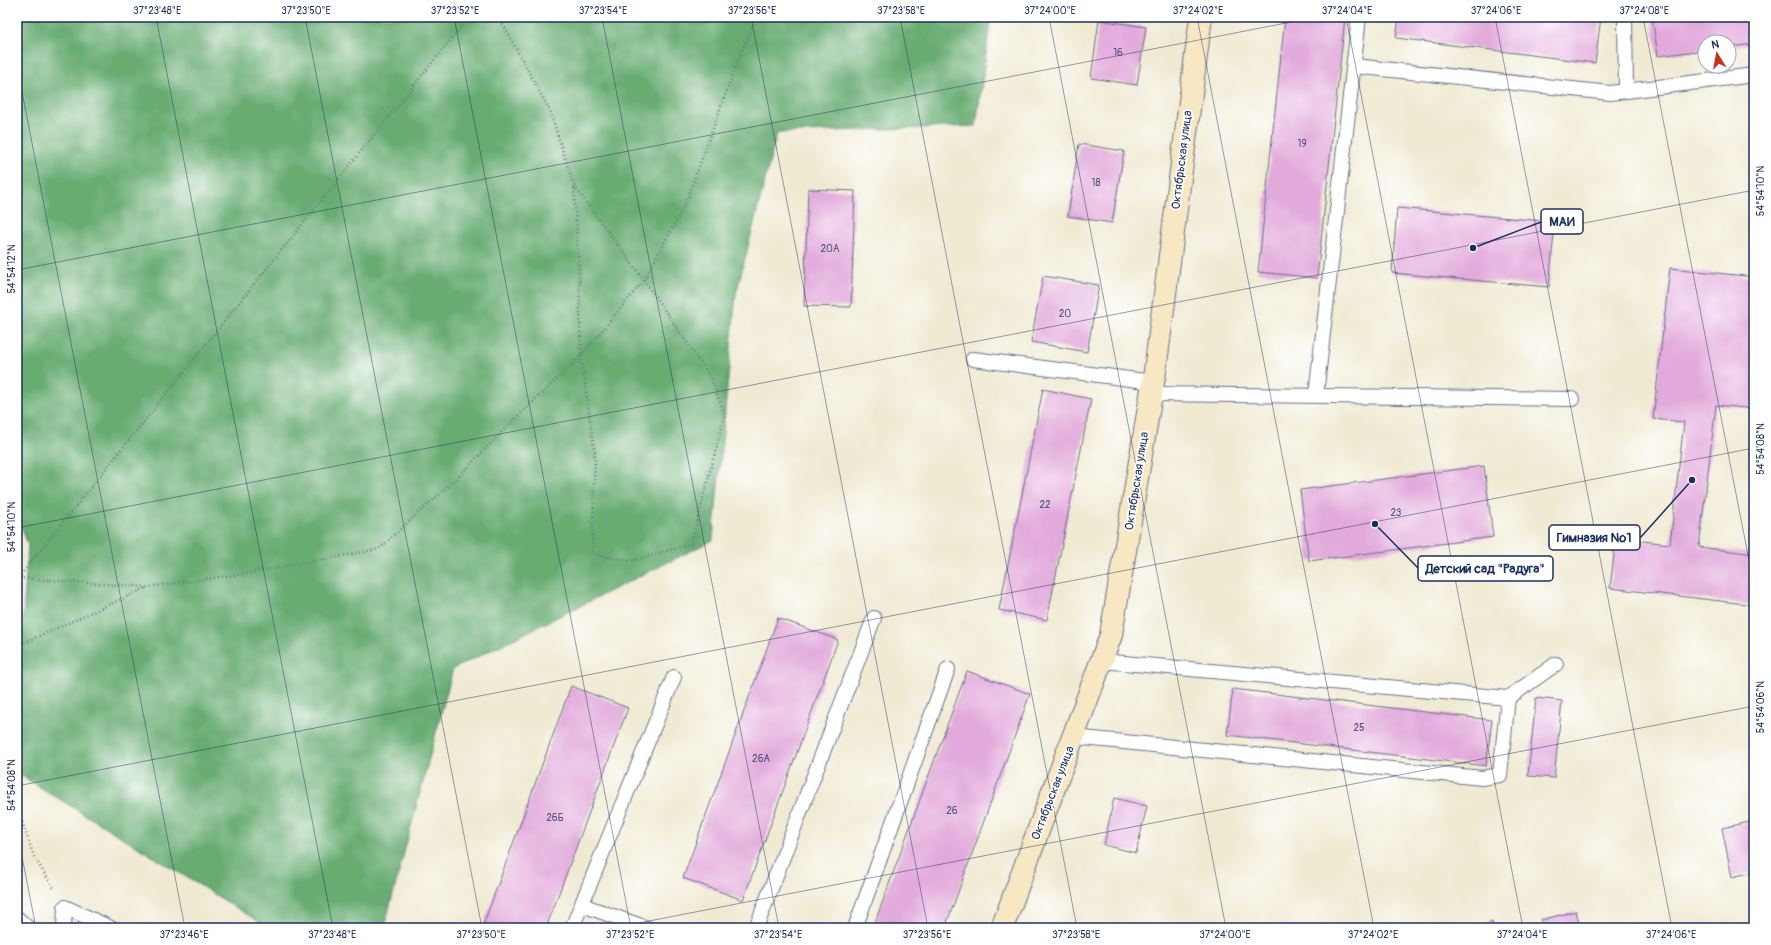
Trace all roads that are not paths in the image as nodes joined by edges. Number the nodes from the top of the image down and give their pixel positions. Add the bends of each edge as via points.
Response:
1 (1201, 17) edge
2 (1359, 17) edge
3 (1625, 17) edge
4 (1354, 66) junction
5 (1754, 75) edge
6 (1626, 91) junction
7 (974, 359) dead end
8 (1152, 388) junction
9 (1316, 396) junction
10 (1572, 399) dead end
11 (874, 618) dead end
12 (1102, 661) junction
13 (1556, 664) dead end
14 (948, 668) dead end
15 (674, 677) dead end
16 (1508, 698) junction
17 (1074, 737) junction
18 (582, 905) junction
19 (17, 918) edge
20 (28, 928) edge
21 (64, 928) edge
22 (111, 928) edge
23 (572, 928) edge
24 (647, 928) edge
25 (756, 928) edge
26 (855, 928) edge
27 (1002, 928) edge

1 - 8 street, Октябрьская улица
2 - 4 lane
3 - 6 lane
4 - 6 lane via 1610,93
4 - 9 lane
5 - 6 lane
7 - 8 lane
8 - 9 lane
8 - 12 street, Октябрьская улица via 1112,635
9 - 10 lane
11 - 25 lane
12 - 16 lane
12 - 17 street, Октябрьская улица
13 - 16 lane
14 - 26 lane
15 - 18 lane
16 - 17 lane via 1500,775 1482,778
17 - 27 street, Октябрьская улица
18 - 23 lane
18 - 24 lane
19 - 20 lane
21 - 22 lane via 65,907

